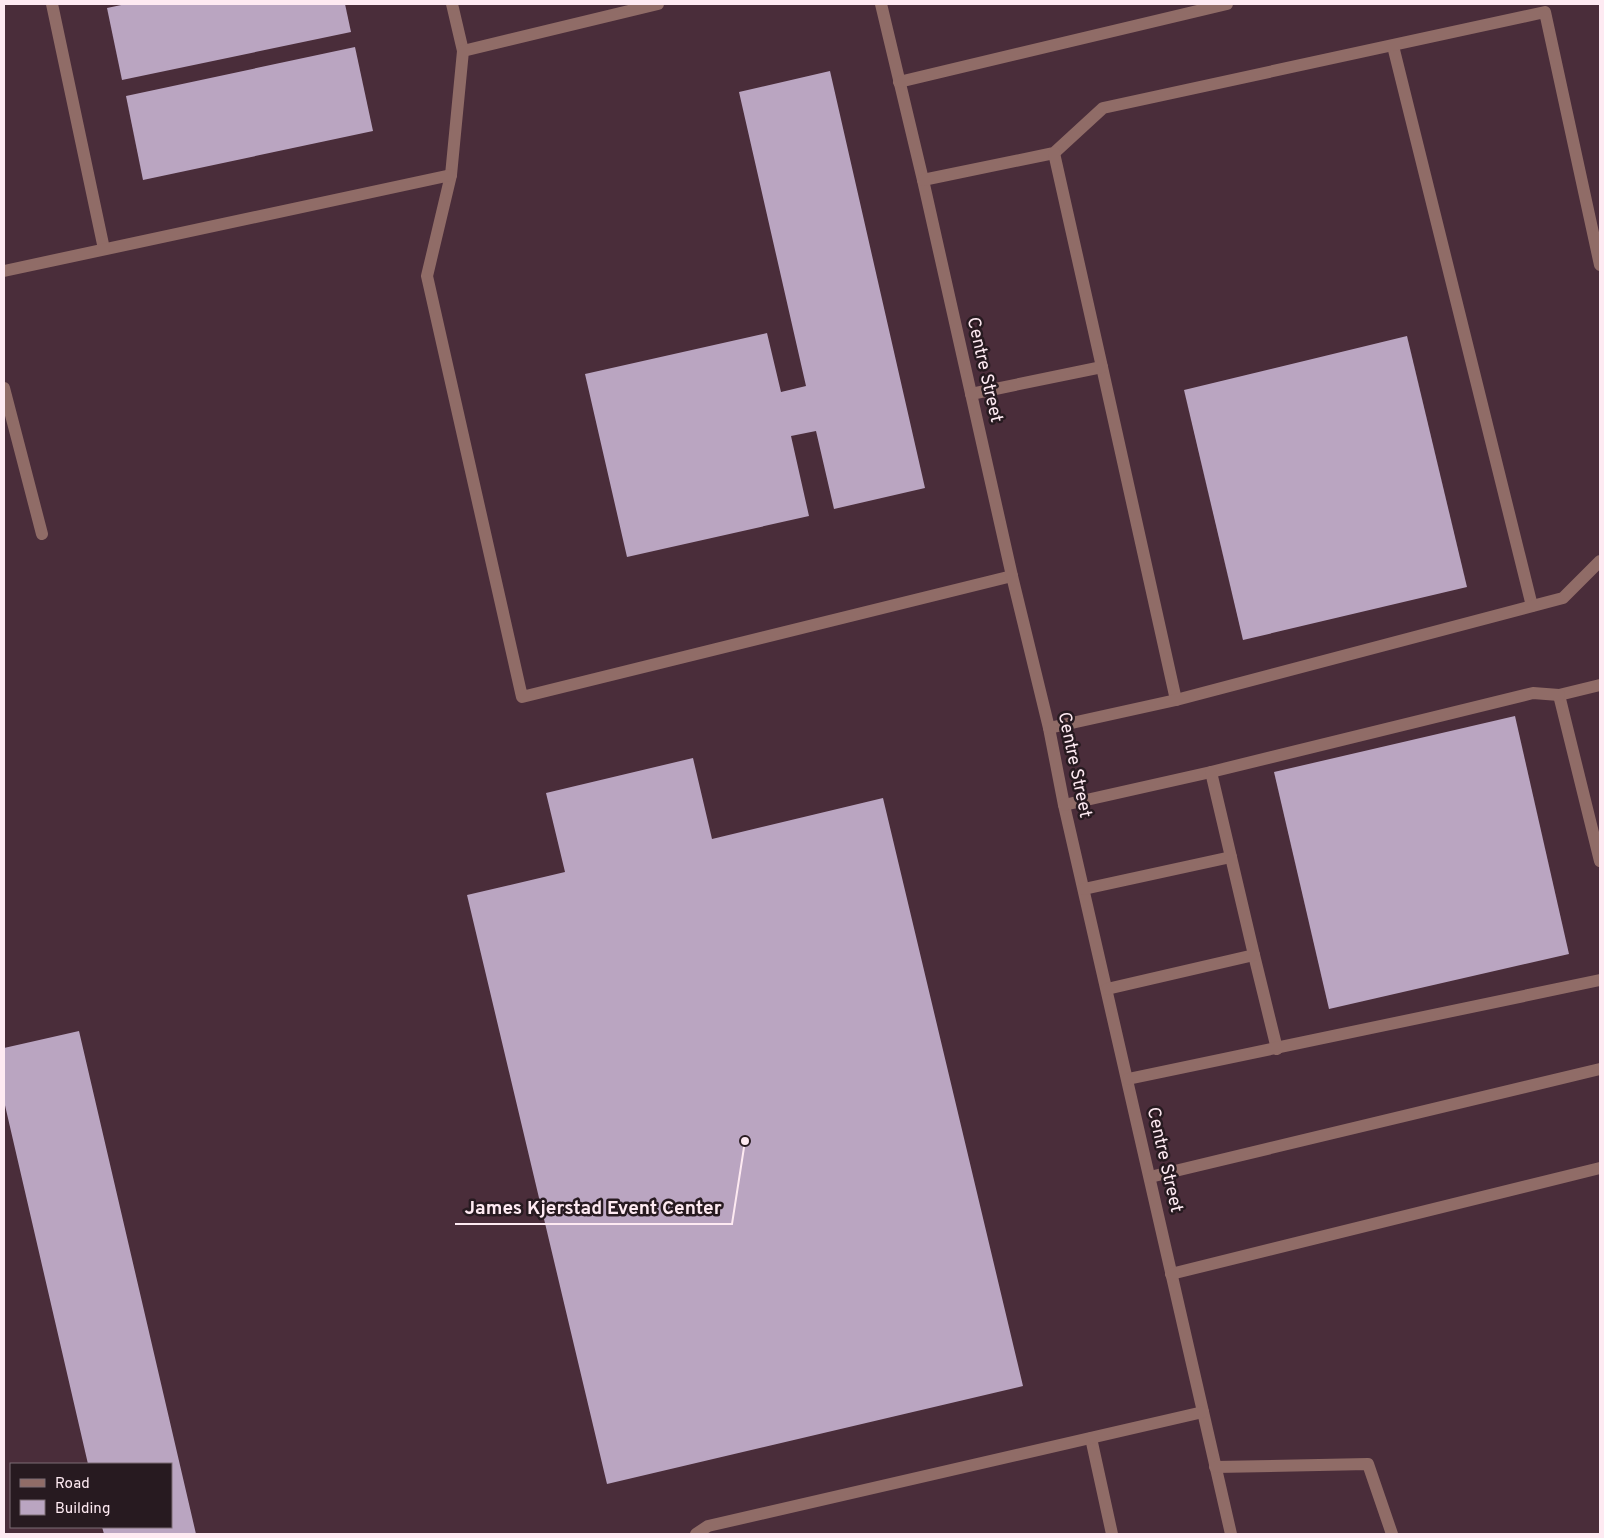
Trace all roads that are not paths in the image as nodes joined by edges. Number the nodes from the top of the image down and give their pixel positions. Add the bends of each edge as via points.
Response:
1 (52, 4) edge
2 (452, 4) edge
3 (658, 4) edge
4 (881, 4) edge
5 (1226, 4) edge
6 (1393, 46) junction
7 (463, 51) junction
8 (899, 82) junction
9 (1054, 153) junction
10 (451, 175) junction
11 (923, 180) junction
12 (104, 249) junction
13 (1600, 265) edge
14 (4, 271) edge
15 (1102, 367) junction
16 (4, 388) edge
17 (971, 394) junction
18 (42, 534) dead end
19 (1600, 561) edge
20 (1012, 576) junction
21 (1532, 606) junction
22 (1600, 685) edge
23 (1559, 695) junction
24 (1176, 700) junction
25 (1049, 728) junction
26 (1211, 772) junction
27 (1064, 805) junction
28 (1231, 857) junction
29 (1600, 861) edge
30 (1084, 889) junction
31 (1254, 955) junction
32 (1600, 980) edge
33 (1108, 989) junction
34 (1277, 1049) junction
35 (1600, 1070) edge
36 (1128, 1080) junction
37 (1600, 1168) edge
38 (1150, 1177) junction
39 (1172, 1274) junction
40 (1203, 1412) junction
41 (1091, 1438) junction
42 (1215, 1467) junction
43 (696, 1534) edge
44 (1112, 1534) edge
45 (1231, 1534) edge
46 (1392, 1534) edge

1 - 12 street
2 - 7 street
3 - 7 street
4 - 8 street, Centre Street
5 - 8 street
6 - 9 street via 1104,108
6 - 13 street via 1545,12
6 - 21 street
7 - 10 street
8 - 11 street, Centre Street
9 - 11 street
9 - 15 street
10 - 12 street
10 - 20 street via 427,276 522,697
11 - 17 street, Centre Street
12 - 14 street
15 - 17 street
15 - 24 street
16 - 18 street
17 - 20 street, Centre Street
19 - 21 street via 1563,598
20 - 25 street, Centre Street
21 - 24 street
22 - 23 street
23 - 26 street via 1533,693
23 - 29 street
24 - 25 street
25 - 27 street, Centre Street
26 - 27 street
26 - 28 street
27 - 30 street, Centre Street
28 - 30 street
28 - 31 street
30 - 33 street, Centre Street
31 - 33 street
31 - 34 street
32 - 34 street
33 - 36 street, Centre Street
34 - 36 street
35 - 38 street
36 - 38 street, Centre Street
37 - 39 street
38 - 39 street, Centre Street
39 - 40 street, Centre Street
40 - 41 street
40 - 42 street, Centre Street
41 - 43 street via 708,1526
41 - 44 street
42 - 45 street, Centre Street
42 - 46 street via 1368,1464

